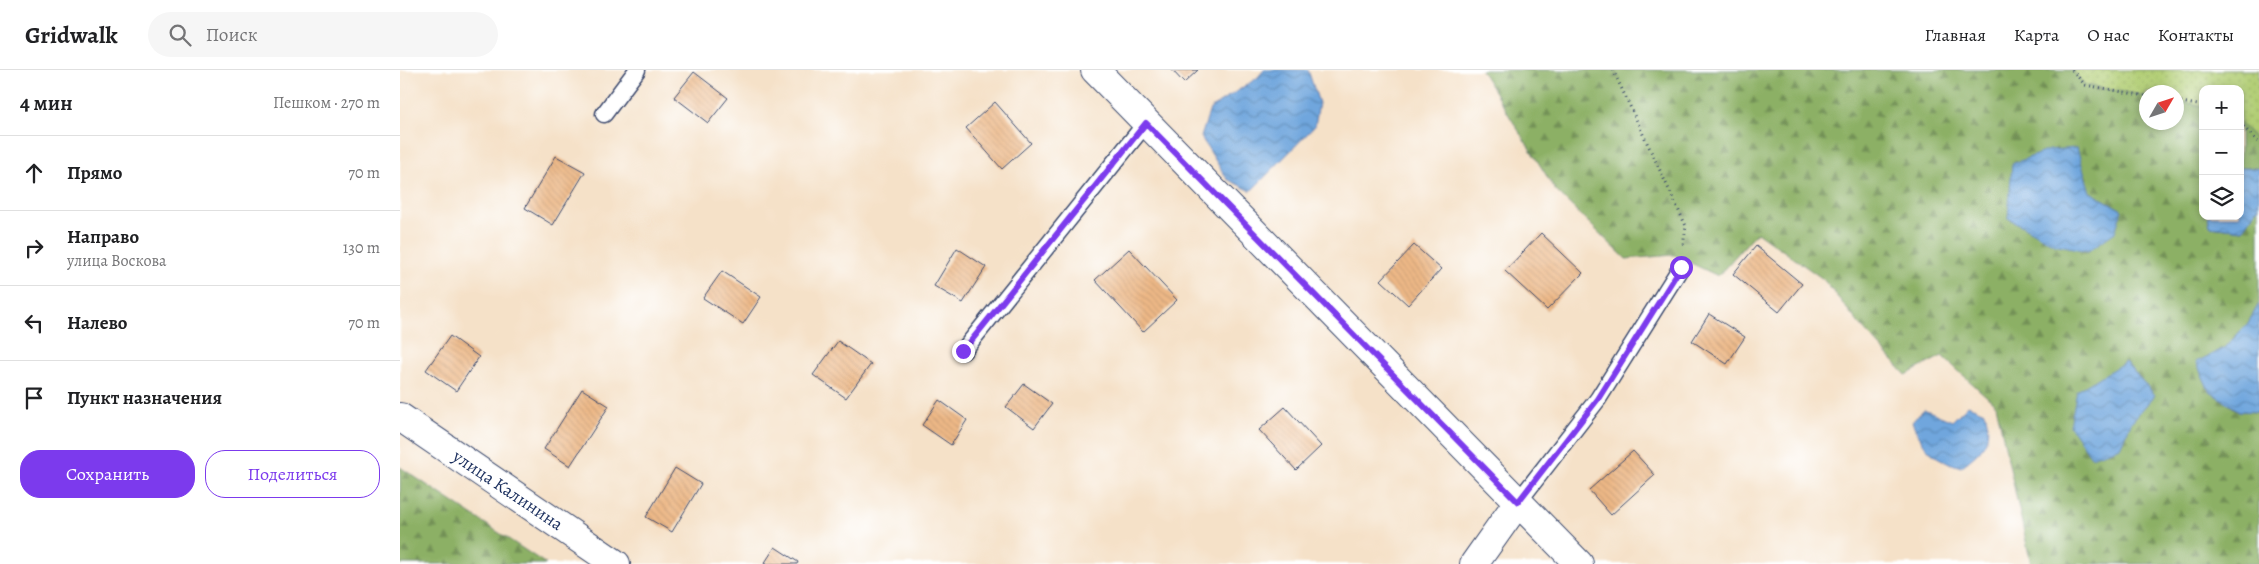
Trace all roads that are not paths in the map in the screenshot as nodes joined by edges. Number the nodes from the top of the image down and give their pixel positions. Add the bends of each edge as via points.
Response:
1 (637, 70) edge
2 (1095, 70) edge
3 (604, 114) dead end
4 (1146, 123) junction
5 (1681, 267) road end
6 (963, 351) dead end
7 (400, 417) edge
8 (1518, 502) junction
9 (616, 564) edge
10 (1474, 564) edge
11 (1578, 564) edge

1 - 3 lane
2 - 4 street
4 - 6 lane
4 - 8 street
5 - 8 lane via 1598,399
7 - 9 street, улица Калинина
8 - 10 street
8 - 11 street

